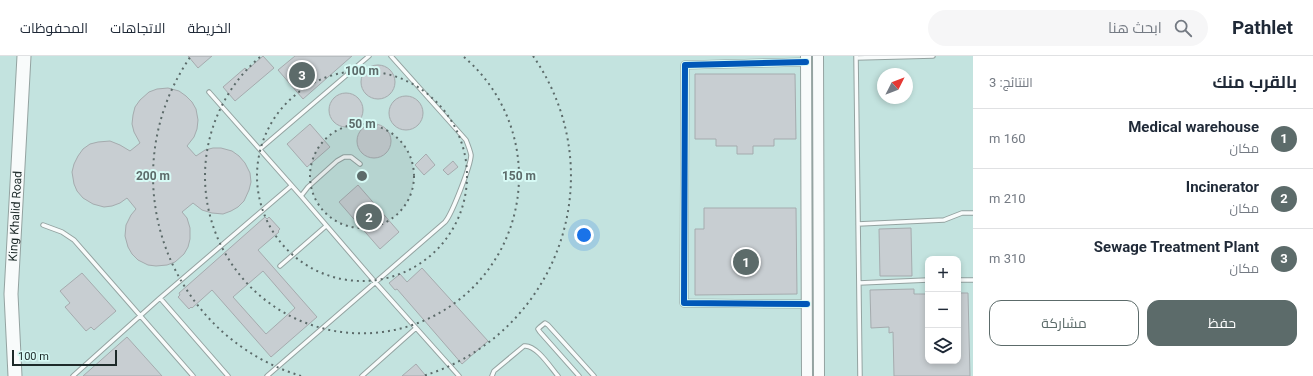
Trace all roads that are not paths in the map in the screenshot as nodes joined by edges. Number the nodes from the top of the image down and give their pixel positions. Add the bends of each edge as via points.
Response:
1 (24, 56) edge
2 (369, 56) edge
3 (391, 56) edge
4 (818, 56) edge
5 (933, 56) edge
6 (856, 57) edge
7 (806, 59) edge
8 (209, 92) dead end
9 (260, 149) junction
10 (360, 164) dead end
11 (807, 168) junction
12 (819, 168) junction
13 (291, 186) junction
14 (301, 196) junction
15 (973, 213) edge
16 (858, 224) junction
17 (43, 225) dead end
18 (326, 226) junction
19 (280, 266) dead end
20 (925, 280) edge
21 (961, 280) edge
22 (973, 280) edge
23 (374, 282) junction
24 (858, 283) junction
25 (160, 298) junction
26 (807, 304) junction
27 (140, 316) junction
28 (416, 328) junction
29 (807, 359) junction
30 (819, 359) junction
31 (14, 376) edge
32 (73, 376) edge
33 (193, 376) edge
34 (228, 376) edge
35 (267, 376) edge
36 (362, 376) edge
37 (459, 376) edge
38 (492, 376) edge
39 (558, 376) edge
40 (579, 376) edge
41 (594, 376) edge
42 (807, 376) edge
43 (819, 376) edge
44 (860, 376) edge

1 - 31 highway, King Khalid Road via 11,294
2 - 9 lane
3 - 23 lane via 463,136 468,144 470,156 447,219
4 - 12 street
5 - 6 lane
6 - 16 lane
7 - 11 street
7 - 26 street via 685,65 684,303
8 - 9 lane
9 - 13 lane
10 - 14 lane via 351,157 341,158
11 - 12 street
11 - 26 street
12 - 30 street
13 - 14 lane
13 - 25 lane
14 - 18 lane
15 - 16 lane via 962,213 944,220
16 - 24 lane
17 - 27 lane via 74,240
18 - 19 lane
18 - 23 lane
20 - 24 lane
21 - 22 lane
23 - 28 lane
23 - 35 lane
24 - 44 lane
25 - 27 lane
25 - 34 lane
26 - 29 street
27 - 32 lane
27 - 33 lane
28 - 36 lane
28 - 37 lane
29 - 30 street
29 - 42 street
30 - 43 street
38 - 39 lane via 494,371 528,345 536,349
40 - 41 lane via 540,332 538,329 541,325 548,325

